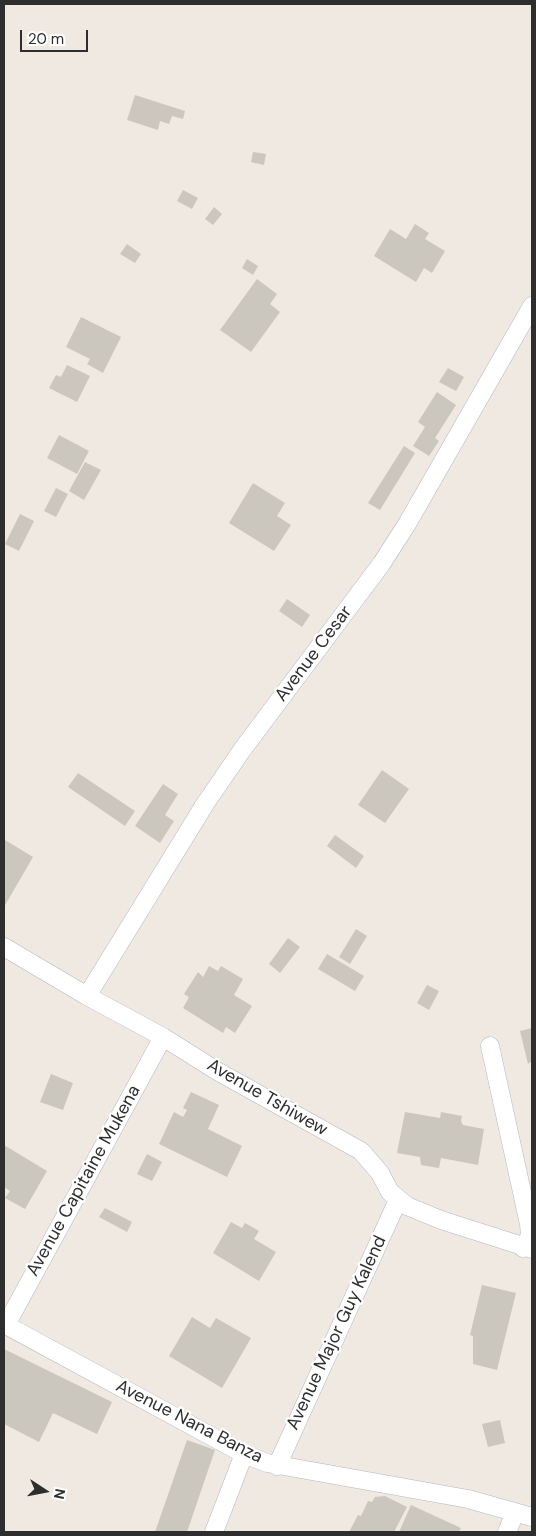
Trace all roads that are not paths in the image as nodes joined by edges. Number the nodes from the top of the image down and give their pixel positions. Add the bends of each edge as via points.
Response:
1 (532, 306) edge
2 (4, 946) edge
3 (87, 996) junction
4 (163, 1037) junction
5 (490, 1046) dead end
6 (398, 1200) junction
7 (528, 1248) edge
8 (5, 1325) edge
9 (244, 1454) junction
10 (277, 1466) junction
11 (515, 1513) junction
12 (532, 1518) edge
13 (214, 1532) edge
14 (507, 1532) edge

1 - 3 street, Avenue Cesar via 397,539 205,804
2 - 3 street, Avenue Tshiwew
3 - 4 street, Avenue Tshiwew
4 - 6 street, Avenue Tshiwew via 361,1151
4 - 8 street, Avenue Capitaine Mukena
5 - 7 street via 529,1224
6 - 7 street, Avenue Tshiwew via 441,1220
6 - 10 street, Avenue Major Guy Kalend
8 - 9 street, Avenue Nana Banza
9 - 10 street, Avenue Nana Banza
9 - 13 street
10 - 11 street, Avenue Nana Banza via 468,1499
11 - 12 street, Avenue Nana Banza
11 - 14 street

